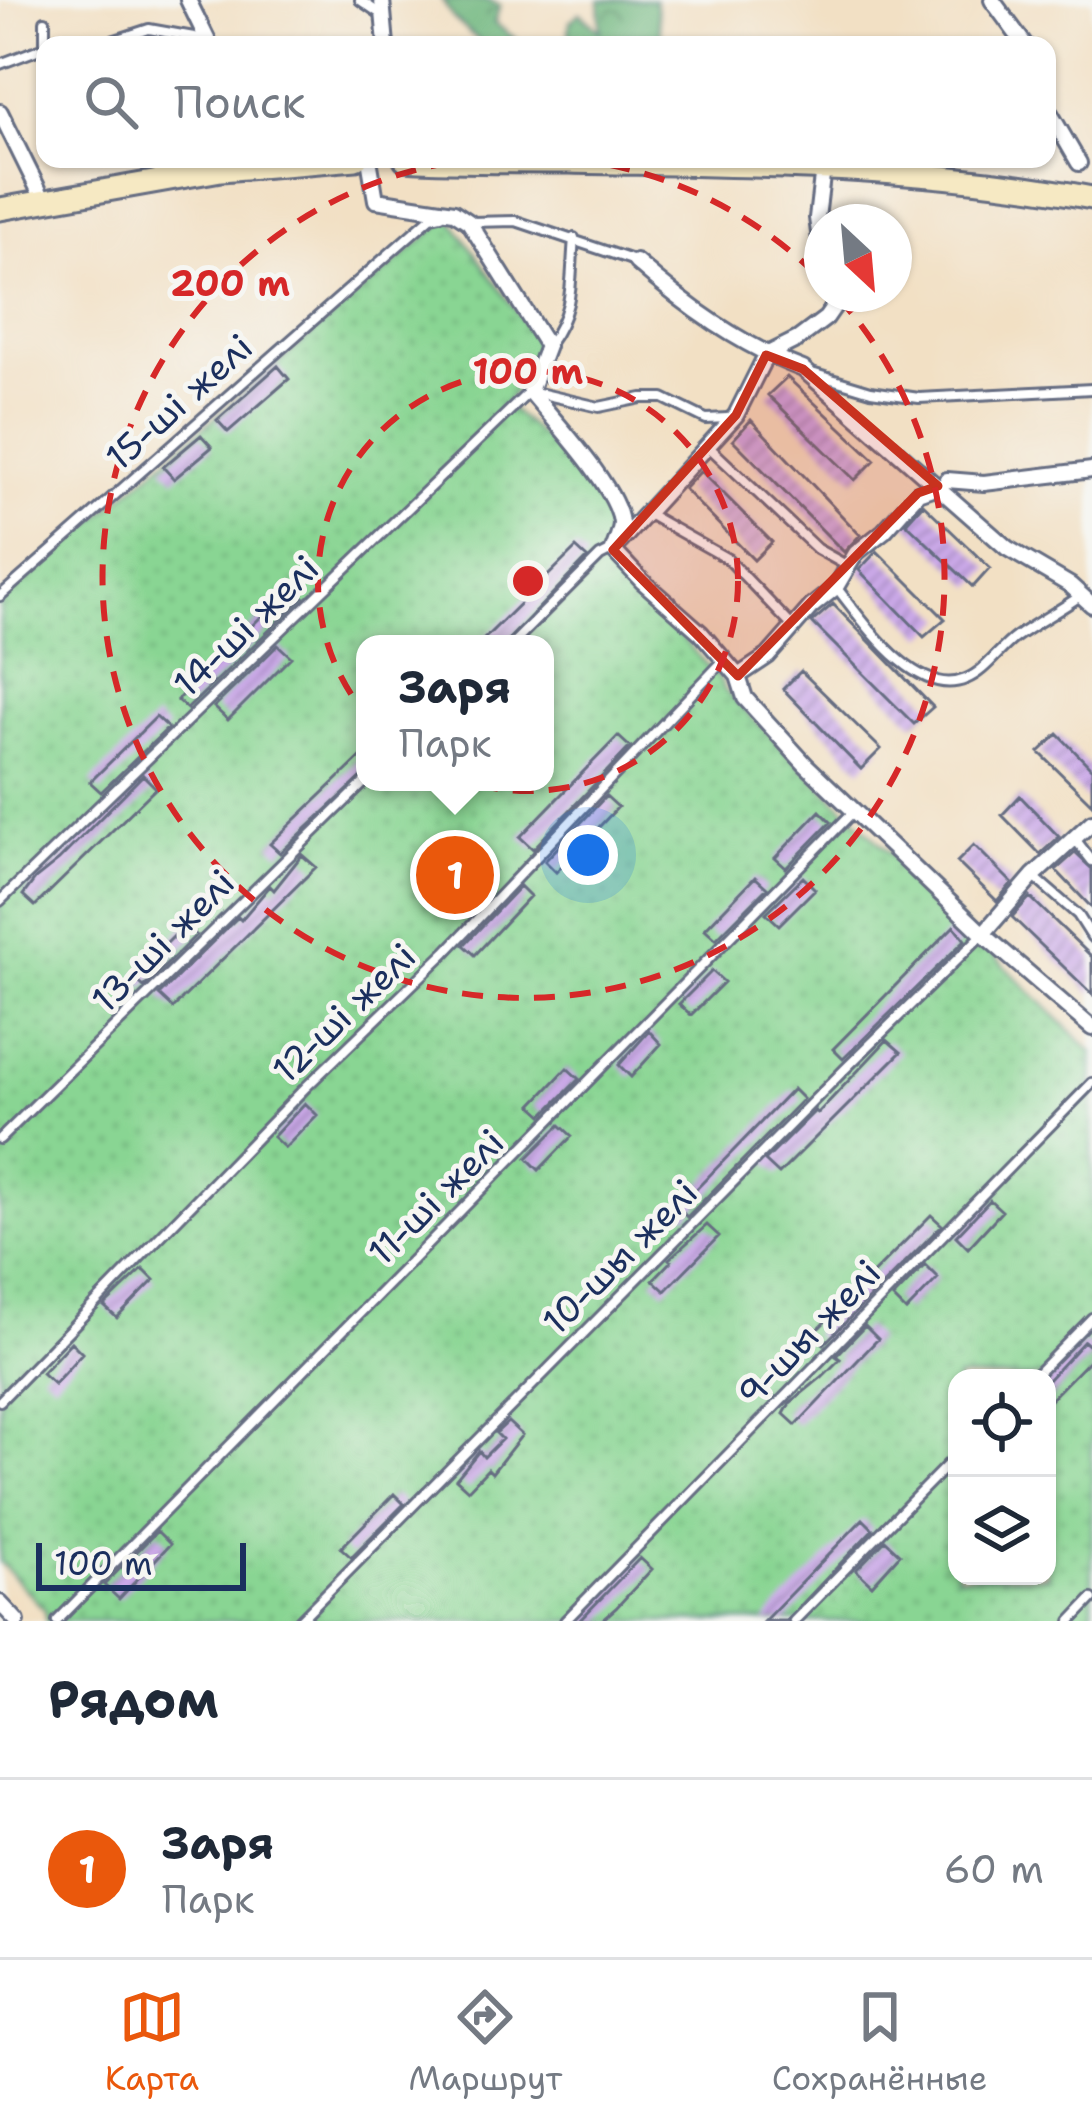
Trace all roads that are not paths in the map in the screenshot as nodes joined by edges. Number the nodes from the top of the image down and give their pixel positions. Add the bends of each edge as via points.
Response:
1 (188, 0) edge
2 (360, 0) edge
3 (992, 0) edge
4 (383, 8) edge
5 (45, 21) dead end
6 (45, 36) edge
7 (127, 36) edge
8 (180, 36) edge
9 (205, 36) edge
10 (1018, 36) edge
11 (36, 50) edge
12 (0, 64) edge
13 (0, 112) edge
14 (1056, 124) edge
15 (1079, 164) dead end
16 (233, 168) edge
17 (371, 168) edge
18 (823, 168) edge
19 (836, 168) edge
20 (1092, 199) edge
21 (44, 201) junction
22 (819, 204) edge
23 (0, 209) edge
24 (454, 212) junction
25 (469, 222) junction
26 (574, 238) junction
27 (636, 262) joint
28 (830, 312) edge
29 (547, 346) junction
30 (766, 355) junction
31 (803, 369) junction
32 (1092, 389) edge
33 (530, 392) junction
34 (736, 415) junction
35 (709, 447) junction
36 (1092, 470) edge
37 (942, 483) junction
38 (647, 514) junction
39 (613, 550) junction
40 (846, 565) junction
41 (836, 587) junction
42 (0, 596) edge
43 (1087, 600) edge
44 (794, 627) junction
45 (521, 635) edge
46 (723, 661) junction
47 (738, 676) junction
48 (356, 791) edge
49 (853, 812) junction
50 (1092, 822) edge
51 (1076, 839) junction
52 (1092, 861) edge
53 (1033, 876) junction
54 (0, 901) edge
55 (983, 934) junction
56 (1092, 937) edge
57 (1092, 1028) edge
58 (1092, 1083) edge
59 (0, 1139) edge
60 (1092, 1318) edge
61 (1042, 1369) edge
62 (0, 1401) edge
63 (948, 1464) edge
64 (1092, 1599) edge
65 (0, 1603) edge
66 (17, 1621) edge
67 (57, 1621) edge
68 (298, 1621) edge
69 (565, 1621) edge
70 (794, 1621) edge
71 (1070, 1621) edge

1 - 9 street
2 - 4 lane
3 - 10 street
5 - 6 lane
7 - 8 lane via 148,29
11 - 12 lane
13 - 21 street
14 - 15 street
16 - 21 street
17 - 24 street via 376,200
18 - 22 street
19 - 20 street
21 - 23 street
24 - 25 street
24 - 42 lane, 15-ші желі via 431,217
25 - 26 lane via 516,221
25 - 29 street
26 - 27 lane
26 - 29 lane via 570,306
27 - 30 street via 690,310
28 - 30 street
29 - 33 street
30 - 31 street
30 - 34 street
31 - 32 lane via 919,398
31 - 37 street
33 - 34 lane via 599,407 663,398 706,418
33 - 39 street via 616,507 622,526
33 - 54 lane, 14-ші желі
34 - 35 street
35 - 38 street
35 - 40 lane via 818,549
36 - 37 street
37 - 40 street via 918,493
37 - 43 street via 1007,548
38 - 39 street
38 - 44 lane via 728,559
39 - 45 lane
39 - 46 street
40 - 41 street
41 - 43 lane via 892,652 940,682 965,680 1021,633
41 - 44 street
44 - 47 street
46 - 47 street
46 - 62 lane, 12-ші желі
47 - 49 street via 745,698
48 - 59 lane, 13-ші желі
49 - 55 street
49 - 67 lane, 11-ші желі
50 - 51 street
51 - 52 lane
51 - 53 street
53 - 55 street
53 - 56 lane
55 - 57 street
55 - 68 lane, 10-шы желі
58 - 69 lane, 9-шы желі
60 - 61 lane
63 - 70 lane
64 - 71 lane
65 - 66 street

